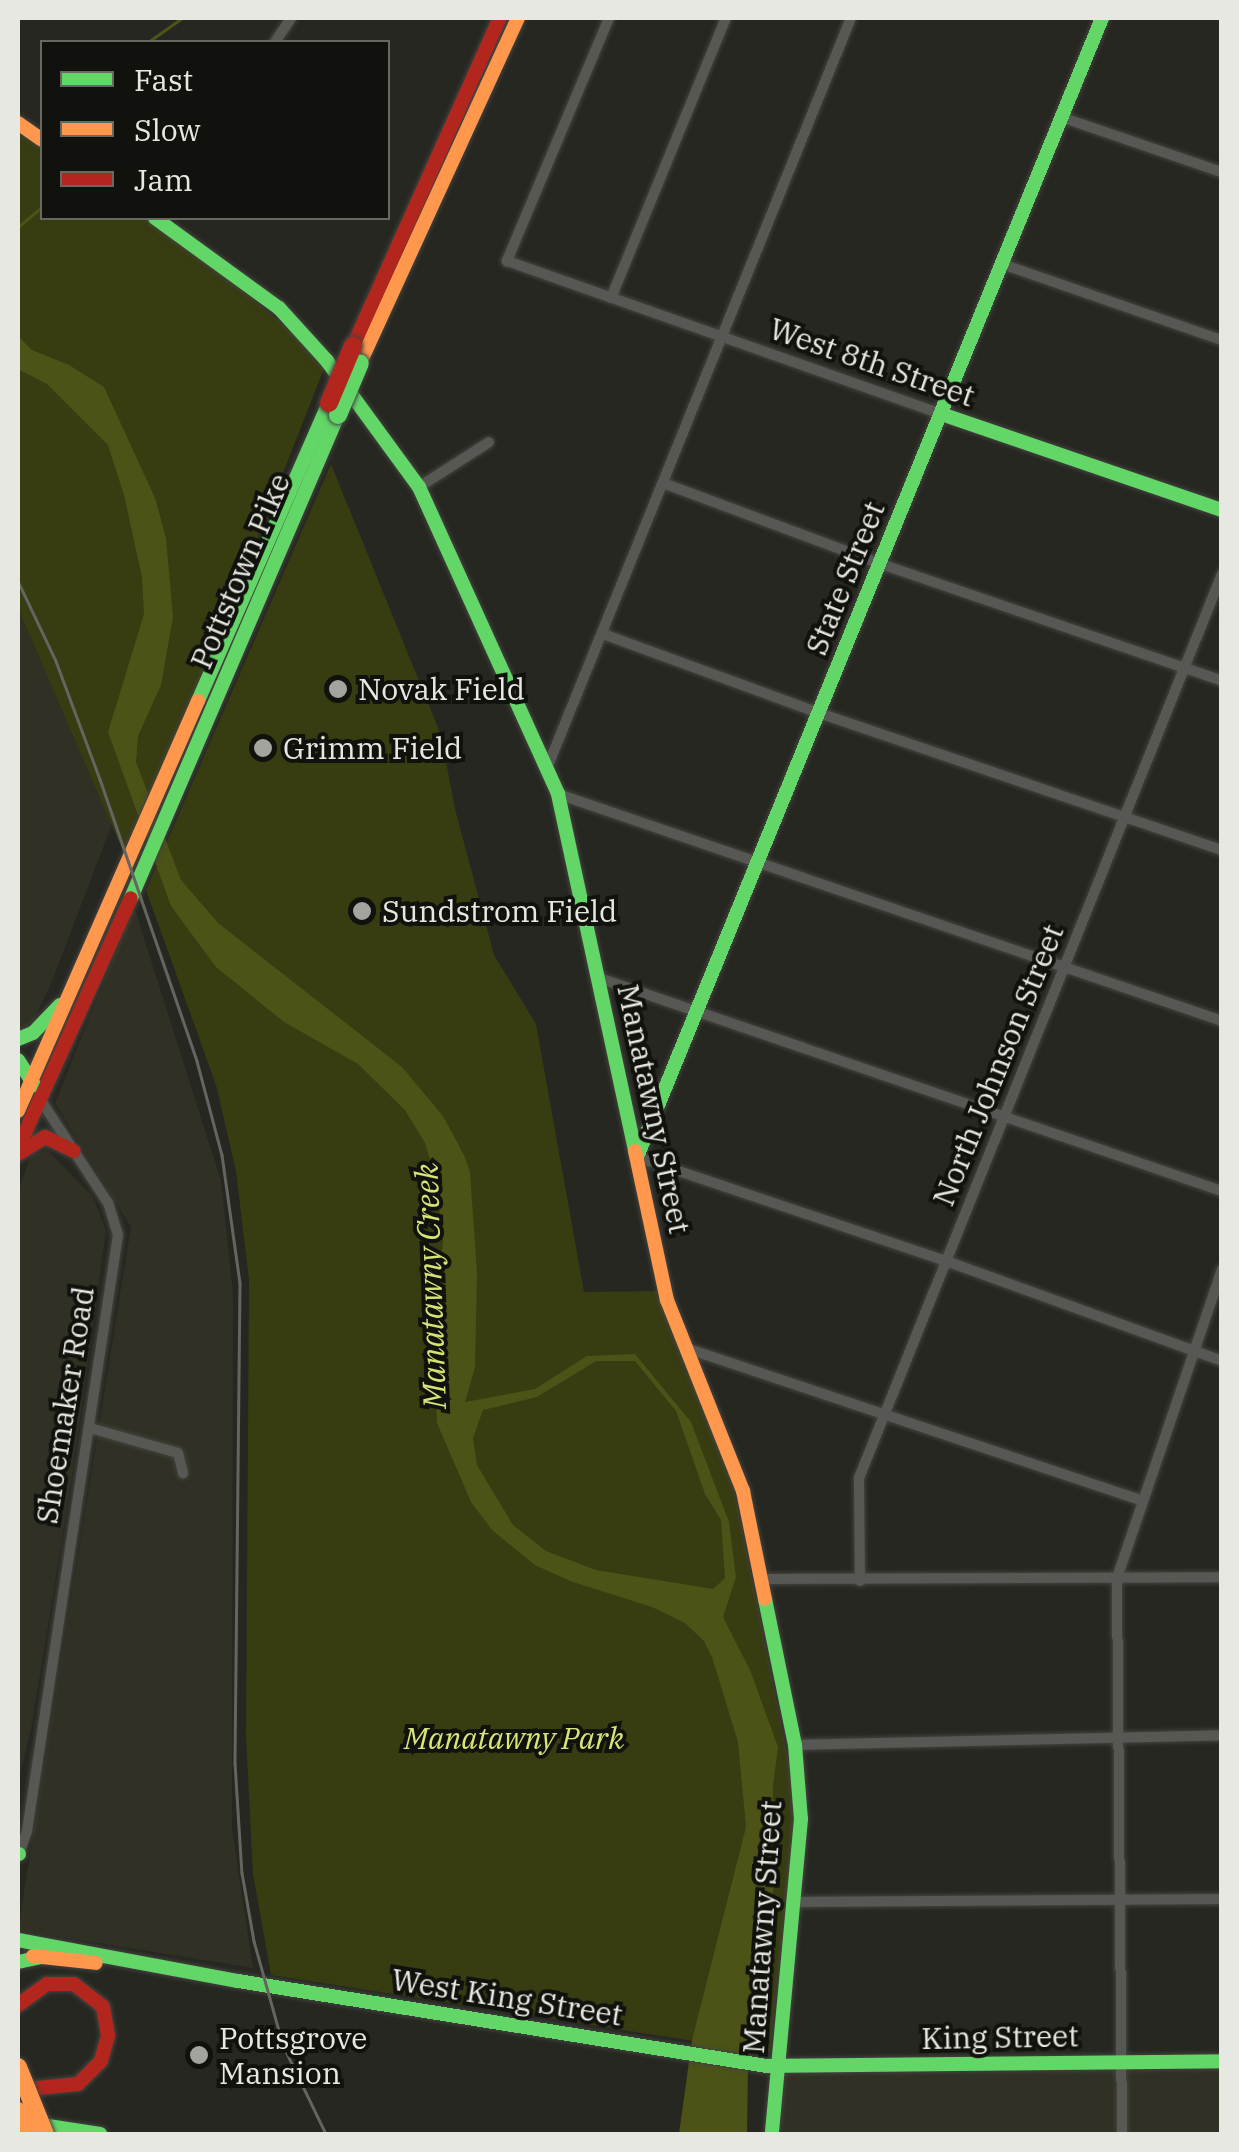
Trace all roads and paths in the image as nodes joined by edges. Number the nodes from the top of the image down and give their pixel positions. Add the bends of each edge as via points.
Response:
1 (291, 18) edge
2 (500, 18) edge
3 (518, 18) edge
4 (609, 18) edge
5 (726, 18) edge
6 (852, 18) edge
7 (1102, 18) edge
8 (276, 40) edge
9 (1062, 116) junction
10 (18, 123) edge
11 (40, 139) edge
12 (1222, 172) edge
13 (162, 220) edge
14 (1002, 264) junction
15 (611, 298) junction
16 (720, 339) junction
17 (1222, 340) edge
18 (356, 355) junction
19 (334, 409) junction
20 (941, 414) junction
21 (489, 442) dead end
22 (663, 483) junction
23 (419, 487) junction
24 (1222, 510) edge
25 (881, 564) junction
26 (1222, 574) edge
27 (603, 634) junction
28 (1183, 668) junction
29 (1222, 681) edge
30 (819, 713) junction
31 (546, 768) junction
32 (558, 794) junction
33 (1124, 816) junction
34 (1222, 850) edge
35 (756, 860) junction
36 (1065, 966) junction
37 (599, 978) junction
38 (71, 994) junction
39 (697, 1013) junction
40 (1222, 1021) edge
41 (18, 1038) edge
42 (18, 1060) edge
43 (30, 1084) edge
44 (18, 1111) edge
45 (1002, 1116) junction
46 (74, 1150) junction
47 (18, 1151) edge
48 (637, 1158) junction
49 (1222, 1190) edge
50 (946, 1261) junction
51 (1222, 1268) edge
52 (686, 1348) junction
53 (1194, 1352) junction
54 (1222, 1361) edge
55 (886, 1412) junction
56 (90, 1428) junction
57 (183, 1473) dead end
58 (1143, 1501) junction
59 (1222, 1577) edge
60 (1117, 1578) junction
61 (762, 1579) junction
62 (860, 1581) junction
63 (1118, 1736) junction
64 (1222, 1736) edge
65 (795, 1745) junction
66 (18, 1855) edge
67 (1118, 1899) junction
68 (1222, 1899) edge
69 (796, 1902) junction
70 (18, 1940) edge
71 (18, 1954) edge
72 (42, 1957) junction
73 (18, 1962) edge
74 (226, 1979) junction
75 (18, 2005) edge
76 (1222, 2061) edge
77 (1121, 2062) junction
78 (18, 2066) edge
79 (773, 2067) junction
80 (18, 2090) edge
81 (18, 2110) edge
82 (18, 2121) edge
83 (27, 2134) edge
84 (45, 2134) edge
85 (100, 2134) edge
86 (772, 2134) edge
87 (1122, 2134) edge

1 - 8 street
2 - 18 main road, Pottstown Pike
3 - 18 main road, Pottstown Pike
4 - 15 street, West 8th Street via 506,261
5 - 15 street
6 - 16 street
7 - 9 main road, State Street
9 - 12 street
9 - 14 main road, State Street
10 - 11 main road
13 - 23 main road, Manatawny Street via 279,308 327,361
14 - 17 street
14 - 20 main road, State Street
15 - 16 street, West 8th Street
16 - 20 street, West 8th Street
16 - 22 street
18 - 19 main road, Pottstown Pike, bridge
19 - 38 main road, Pottstown Pike
19 - 43 main road, Pottstown Pike via 144,869
20 - 24 main road, West 8th Street
20 - 25 main road, State Street
21 - 23 street
22 - 25 street
22 - 27 street
23 - 31 main road, Manatawny Street
25 - 28 street
25 - 30 main road, State Street
26 - 28 street, North Johnson Street
27 - 30 street
27 - 31 street
28 - 29 street
28 - 33 street, North Johnson Street
30 - 33 street
30 - 35 main road, State Street
31 - 32 main road, Manatawny Street
32 - 35 street
32 - 37 main road, Manatawny Street
33 - 34 street
33 - 36 street, North Johnson Street
35 - 36 street
35 - 39 main road, State Street
36 - 40 street
36 - 45 street, North Johnson Street
37 - 39 street
37 - 48 main road, Manatawny Street
38 - 41 main road via 33,1034
38 - 43 main road, Pottstown Pike
39 - 45 street
39 - 48 main road, State Street
42 - 43 main road, Shoemaker Road
43 - 44 main road, Pottstown Pike
43 - 46 street, Shoemaker Road
43 - 47 main road, Pottstown Pike
45 - 49 street
45 - 50 street, North Johnson Street
46 - 47 main road via 45,1137
46 - 56 street, Shoemaker Road via 108,1203 118,1235
48 - 50 street
48 - 52 main road, Manatawny Street via 667,1300
50 - 53 street
50 - 55 street, North Johnson Street
51 - 53 street
52 - 55 street
52 - 61 main road, Manatawny Street via 738,1478
53 - 54 street
53 - 58 street
55 - 58 street
55 - 62 street, North Johnson Street via 859,1478
56 - 57 street via 178,1453
56 - 66 street, Shoemaker Road via 28,1831
58 - 60 street
59 - 60 street
60 - 62 street
60 - 63 street
61 - 62 street
61 - 65 main road, Manatawny Street
63 - 64 street
63 - 65 street
63 - 67 street
65 - 69 main road, Manatawny Street via 802,1819
67 - 68 street
67 - 69 street
67 - 77 street
69 - 79 main road, Manatawny Street
70 - 74 main road, West King Street
71 - 72 main road, West King Street
72 - 73 main road
72 - 74 main road, West King Street
74 - 79 main road, West King Street
75 - 80 main road via 39,1987 65,1982 98,2000 108,2026 105,2054 85,2078 53,2090
76 - 77 main road, King Street
77 - 79 main road, King Street
77 - 87 street
78 - 84 main road, bridge
79 - 86 main road, Manatawny Street
81 - 83 main road, bridge
82 - 85 main road

